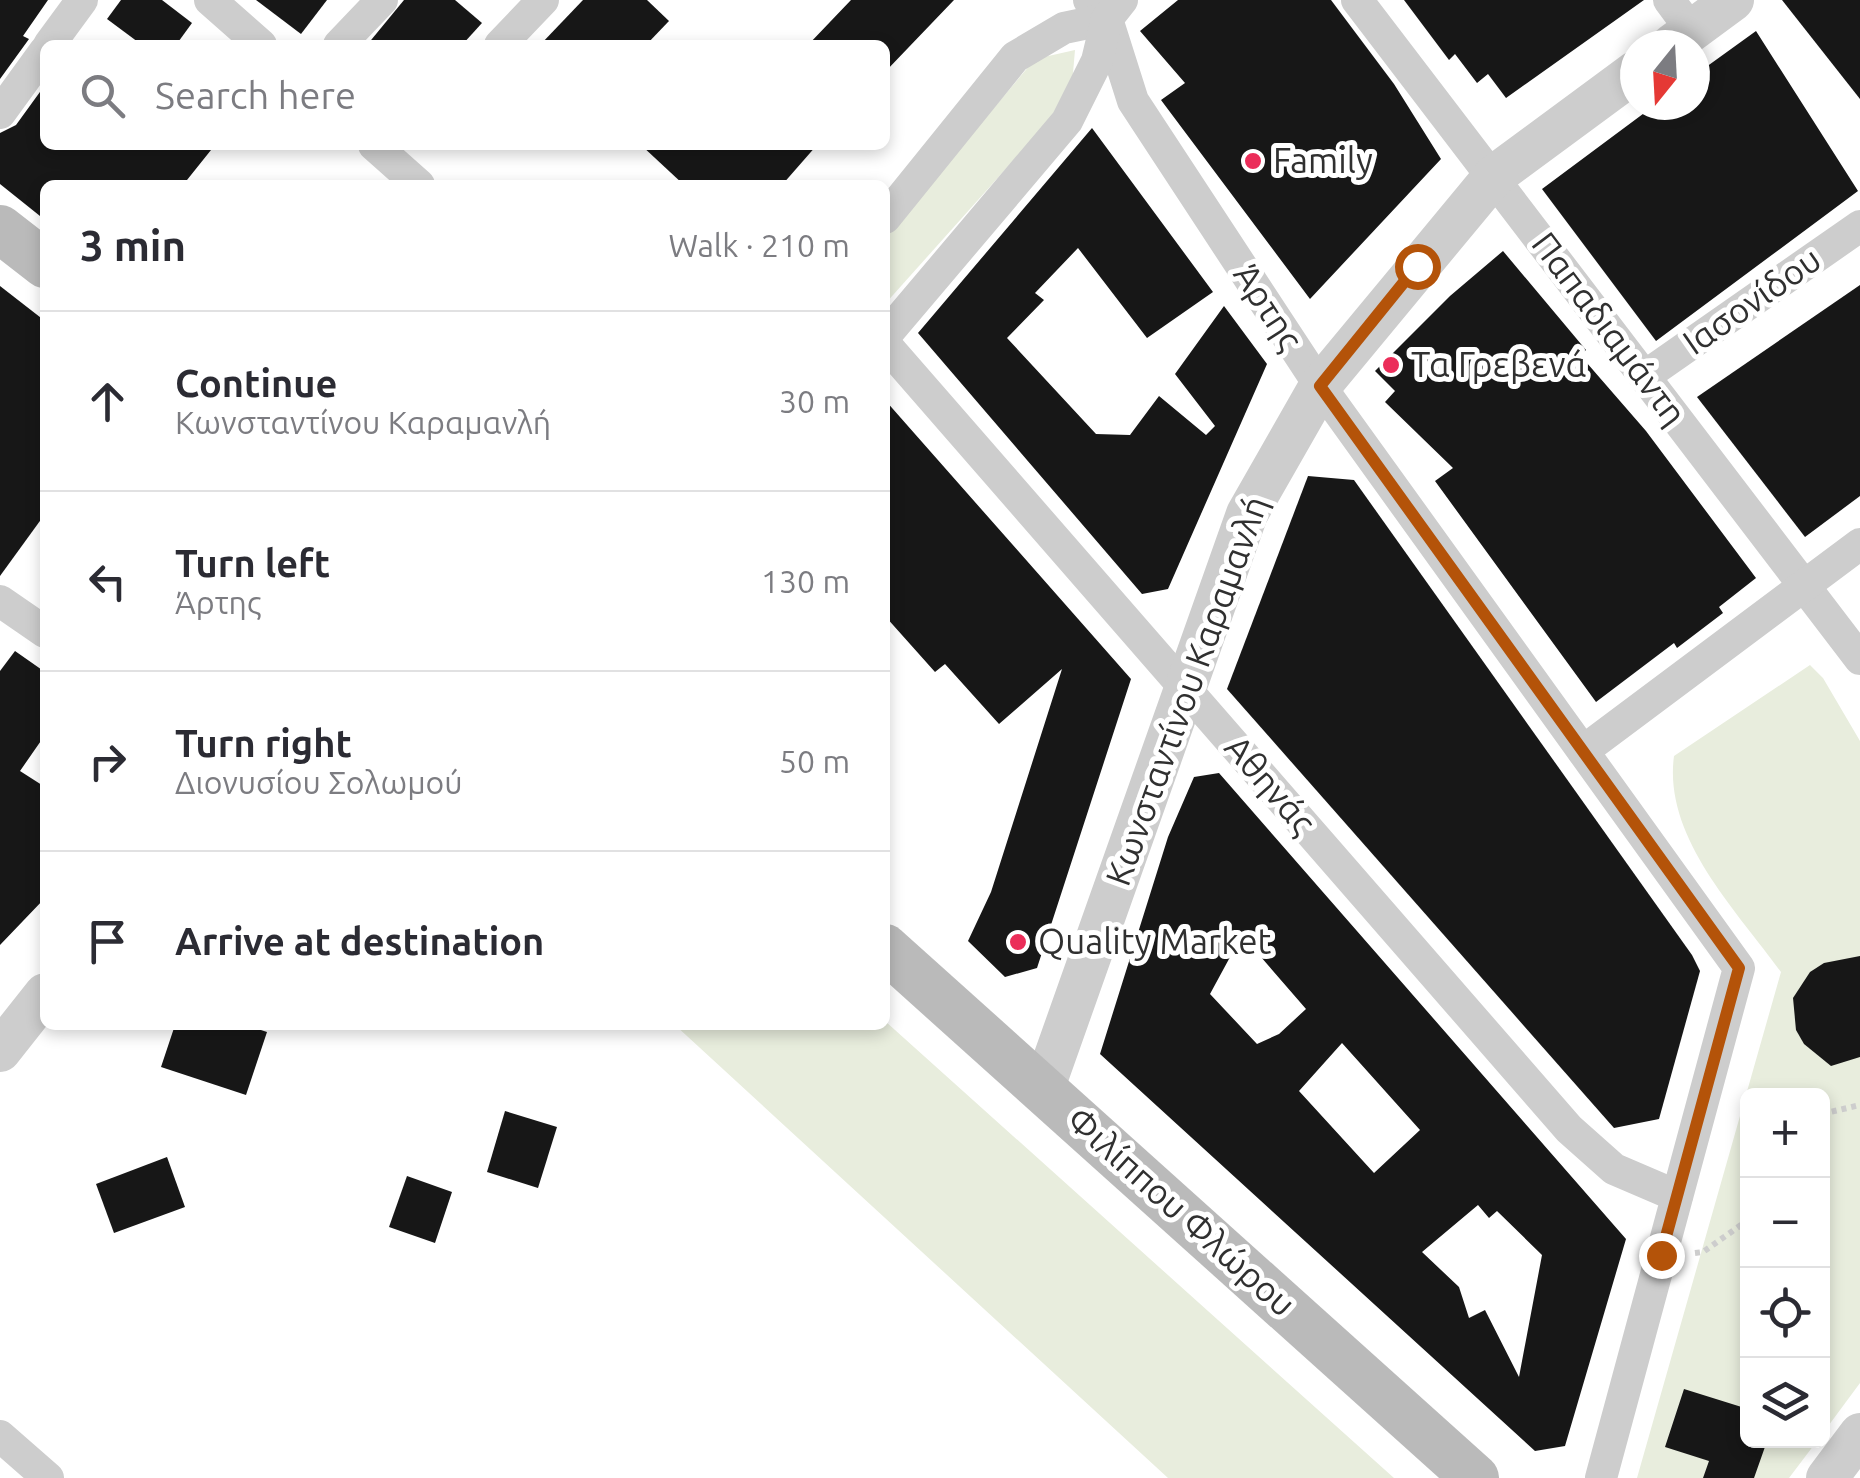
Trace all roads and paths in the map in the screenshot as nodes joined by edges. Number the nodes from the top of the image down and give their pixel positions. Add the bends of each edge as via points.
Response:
1 (82, 0) edge
2 (210, 0) edge
3 (382, 0) edge
4 (542, 0) edge
5 (1357, 0) edge
6 (1734, 0) edge
7 (1106, 6) edge
8 (1678, 25) edge
9 (53, 40) edge
10 (255, 40) edge
11 (344, 40) edge
12 (505, 40) edge
13 (40, 58) edge
14 (1620, 83) edge
15 (0, 113) edge
16 (391, 150) edge
17 (1494, 176) junction
18 (414, 180) edge
19 (890, 212) edge
20 (1860, 226) edge
21 (0, 229) edge
22 (40, 260) edge
23 (890, 334) edge
24 (890, 346) edge
25 (1645, 376) junction
26 (1320, 386) junction
27 (1860, 544) edge
28 (1804, 586) junction
29 (2, 606) edge
30 (40, 629) edge
31 (1860, 659) edge
32 (1184, 686) junction
33 (1582, 751) junction
34 (890, 952) edge
35 (40, 1000) edge
36 (0, 1051) edge
37 (1044, 1088) junction
38 (1860, 1105) edge
39 (1830, 1112) edge
40 (1677, 1196) junction
41 (1740, 1226) edge
42 (1661, 1255) junction
43 (1860, 1434) edge
44 (0, 1436) edge
45 (48, 1478) edge
46 (1474, 1478) edge
47 (1601, 1478) edge
48 (1827, 1478) edge

1 - 9 street
2 - 10 street
3 - 11 street
4 - 12 street
5 - 17 street, Παπαδιαμάντη
6 - 8 street
7 - 19 street via 1015,57
7 - 23 street via 1097,61 1067,121
7 - 26 street, Άρτης via 1132,101
13 - 15 street
14 - 17 street, Κωνσταντίνου Καραμανλή
16 - 18 street
17 - 25 street, Παπαδιαμάντη
17 - 26 street, Κωνσταντίνου Καραμανλή
20 - 25 street, Ιασoνίδου
21 - 22 main road
24 - 32 street, Αθηνάς
25 - 28 street, Παπαδιαμάντη
26 - 32 street, Κωνσταντίνου Καραμανλή via 1247,514
26 - 33 street, Άρτης
27 - 28 street
28 - 31 street, Παπαδιαμάντη
28 - 33 street
29 - 30 street
32 - 37 street, Κωνσταντίνου Καραμανλή
32 - 40 street, Αθηνάς via 1569,1128 1614,1169
33 - 40 street, Άρτης via 1739,968
34 - 37 main road, Φιλίππου Φλώρου
35 - 36 street
37 - 46 main road, Φιλίππου Φλώρου
38 - 39 path
40 - 42 street
41 - 42 path via 1703,1252
42 - 47 street
43 - 48 street
44 - 45 street

